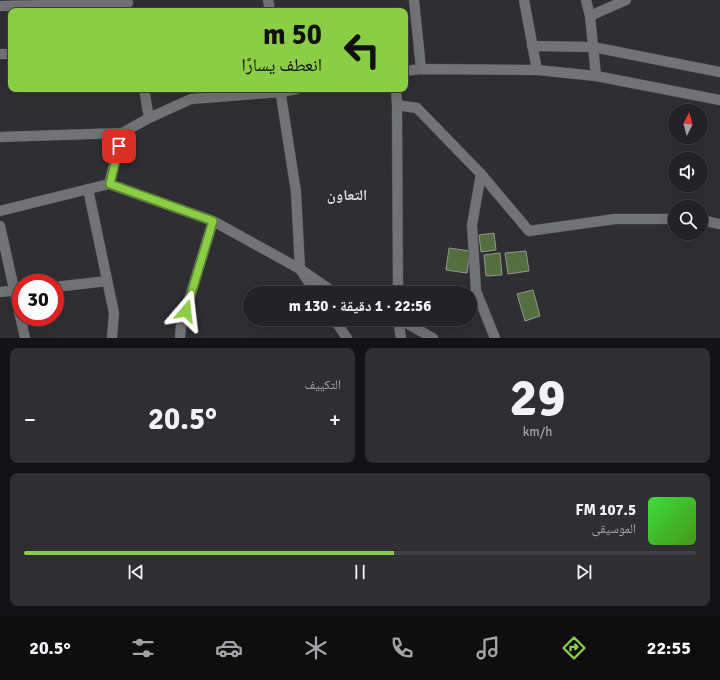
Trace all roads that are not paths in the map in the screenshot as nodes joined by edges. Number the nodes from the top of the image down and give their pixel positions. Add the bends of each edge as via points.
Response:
1 (414, 0) edge
2 (524, 0) edge
3 (586, 0) edge
4 (626, 0) edge
5 (128, 5) edge
6 (0, 6) edge
7 (590, 16) junction
8 (532, 46) junction
9 (593, 47) junction
10 (421, 69) junction
11 (537, 70) junction
12 (408, 71) edge
13 (720, 72) edge
14 (596, 76) junction
15 (145, 92) edge
16 (261, 92) edge
17 (281, 92) edge
18 (396, 92) edge
19 (720, 100) edge
20 (397, 105) junction
21 (149, 118) junction
22 (122, 133) junction
23 (0, 137) edge
24 (481, 174) junction
25 (110, 184) junction
26 (88, 190) junction
27 (0, 211) edge
28 (668, 219) edge
29 (213, 221) junction
30 (708, 221) edge
31 (720, 224) edge
32 (0, 226) edge
33 (300, 269) junction
34 (14, 274) edge
35 (107, 281) junction
36 (64, 286) edge
37 (311, 286) edge
38 (325, 286) edge
39 (398, 286) edge
40 (12, 291) edge
41 (0, 292) edge
42 (23, 326) edge
43 (339, 326) edge
44 (400, 326) edge
45 (412, 326) edge
46 (25, 338) edge
47 (112, 338) edge
48 (180, 338) edge
49 (347, 338) edge
50 (401, 338) edge
51 (433, 338) edge
52 (495, 338) edge

1 - 10 street
2 - 8 street
3 - 7 street
4 - 7 street
5 - 6 street
7 - 9 street
8 - 9 street
8 - 11 street
9 - 13 street
9 - 14 street
10 - 11 street
10 - 12 street
11 - 14 street
14 - 19 street
15 - 21 street
16 - 21 street via 191,99
17 - 33 street via 296,192
18 - 20 street
20 - 24 street via 417,108
20 - 39 street
21 - 22 street
22 - 23 street
22 - 25 street
24 - 28 street via 529,231 616,219
24 - 52 street via 472,225 476,291
25 - 26 street
25 - 29 street
26 - 27 street
26 - 35 street
29 - 33 street
29 - 48 street via 181,326
30 - 31 street
32 - 34 street
33 - 37 street
33 - 38 street
35 - 36 street
35 - 47 street via 114,313
40 - 41 street
42 - 46 street
43 - 49 street
44 - 50 street
45 - 51 street

